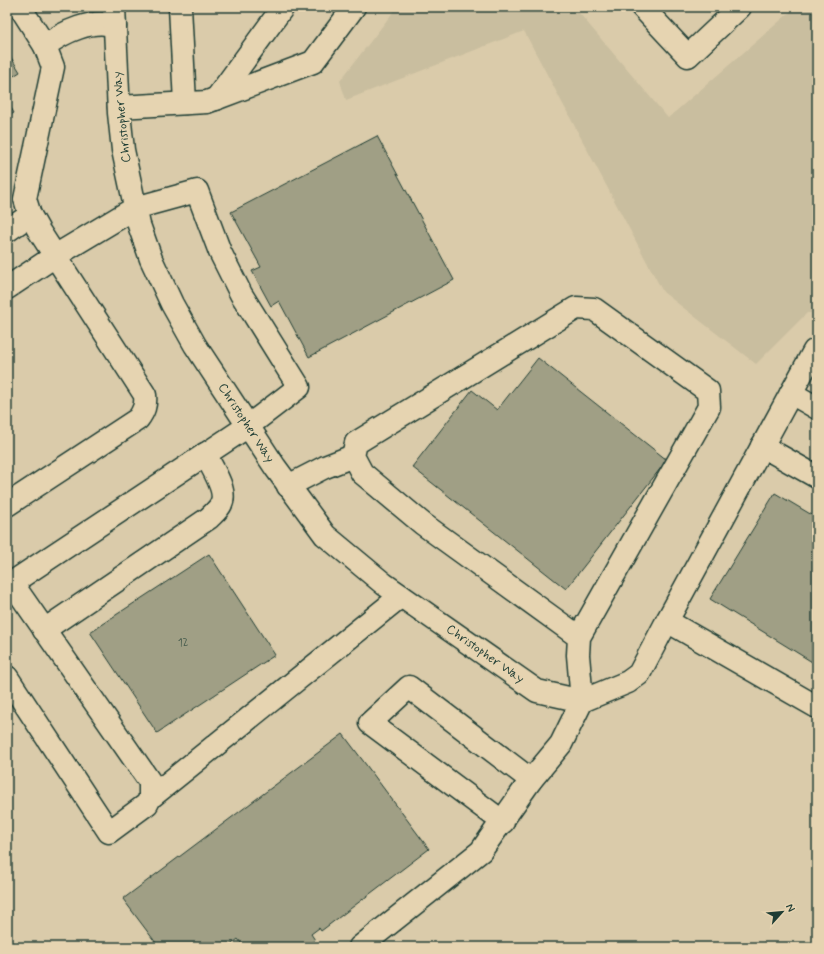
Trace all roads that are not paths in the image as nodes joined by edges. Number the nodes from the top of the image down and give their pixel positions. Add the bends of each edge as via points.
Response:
1 (20, 7) edge
2 (180, 7) edge
3 (283, 7) edge
4 (354, 7) edge
5 (642, 7) edge
6 (740, 7) edge
7 (114, 17) edge
8 (45, 46) junction
9 (216, 99) junction
10 (185, 104) junction
11 (119, 107) junction
12 (135, 208) junction
13 (30, 215) junction
14 (7, 230) edge
15 (55, 256) junction
16 (7, 288) edge
17 (817, 351) edge
18 (791, 394) junction
19 (817, 408) edge
20 (248, 426) junction
21 (762, 446) junction
22 (205, 454) junction
23 (353, 456) junction
24 (817, 477) edge
25 (288, 486) junction
26 (7, 505) edge
27 (9, 584) edge
28 (401, 596) junction
29 (666, 621) junction
30 (44, 630) junction
31 (579, 637) junction
32 (7, 677) edge
33 (582, 701) junction
34 (817, 707) edge
35 (531, 780) junction
36 (150, 798) junction
37 (502, 822) junction
38 (360, 947) edge

1 - 8 street
2 - 10 street
3 - 9 street
4 - 9 street via 313,62
5 - 6 street via 688,56
7 - 8 street via 105,23 82,27 55,38
7 - 11 street, Christopher Way
8 - 13 street via 53,67 25,199
9 - 10 street
10 - 11 street
11 - 12 street, Christopher Way via 123,150
12 - 15 street
12 - 20 street, Christopher Way via 151,259 172,304 195,345
12 - 20 street via 197,191 220,252 241,294 299,387
13 - 14 street
13 - 15 street
15 - 16 street
15 - 26 street via 145,395 146,402 144,411 138,419
17 - 18 street via 814,351
18 - 19 street
18 - 21 street
20 - 22 street
20 - 25 street, Christopher Way
21 - 24 street
21 - 29 street
22 - 27 street
22 - 30 street via 218,477 223,493 222,503 209,518
23 - 25 street
23 - 31 street via 362,472 423,524
23 - 31 street via 356,443 576,308 594,309 708,391 709,407
25 - 28 street, Christopher Way via 325,535
27 - 30 street
28 - 33 street, Christopher Way via 537,691
28 - 36 street
29 - 33 street via 639,674 628,682
29 - 34 street
30 - 36 street via 150,782
31 - 33 street
32 - 36 street via 109,832 147,804
33 - 35 street via 561,744
35 - 37 street
35 - 37 street via 408,686 370,723
37 - 38 street via 481,850

